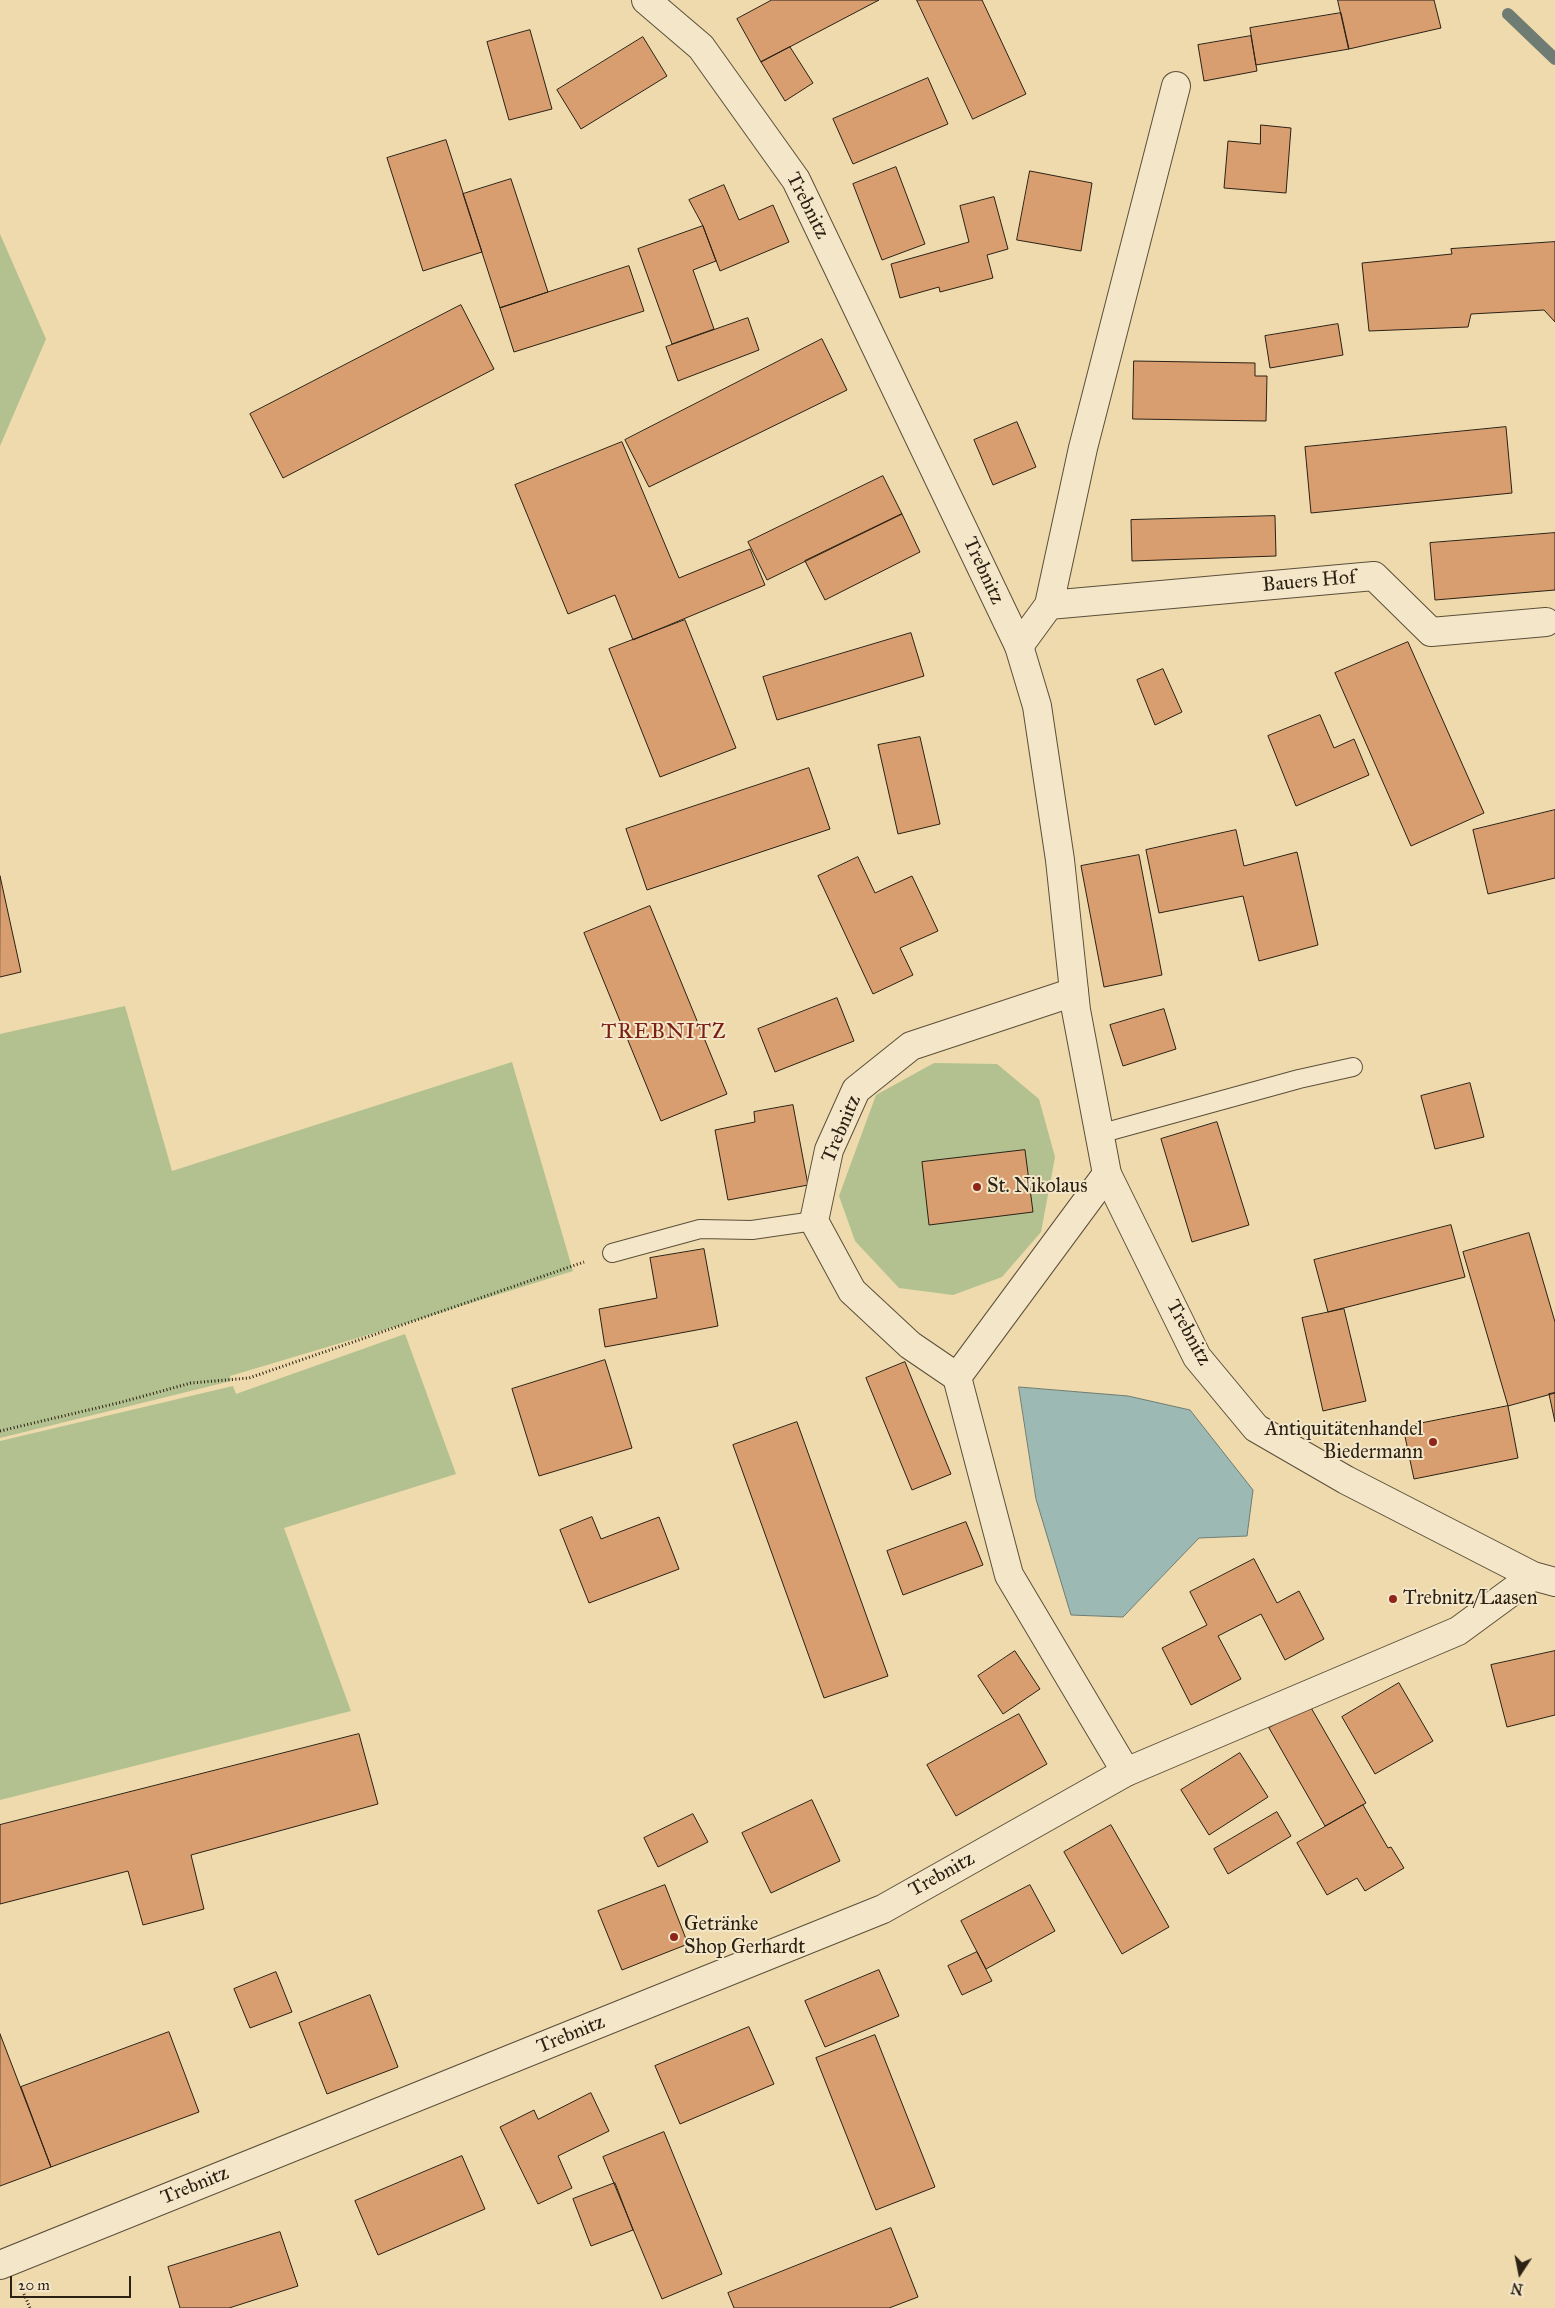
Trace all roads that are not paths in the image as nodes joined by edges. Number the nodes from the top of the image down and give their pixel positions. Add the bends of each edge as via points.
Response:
1 (646, 0) edge
2 (1176, 86) dead end
3 (1050, 605) junction
4 (1546, 622) dead end
5 (1019, 646) junction
6 (1074, 992) junction
7 (1353, 1067) dead end
8 (1100, 1134) junction
9 (1107, 1174) junction
10 (814, 1222) junction
11 (612, 1253) road end
12 (956, 1377) junction
13 (1544, 1579) edge
14 (1126, 1772) junction
15 (0, 2265) edge

1 - 5 street, Trebnitz via 701,47 796,180
2 - 3 street via 1083,448
3 - 4 street, Bauers Hof via 1374,576 1431,632
3 - 5 street
5 - 6 street, Trebnitz via 1037,706 1060,860
6 - 8 street, Trebnitz
6 - 10 street, Trebnitz via 911,1046 856,1090 829,1150
7 - 8 lane
8 - 9 street, Trebnitz
9 - 12 street
9 - 13 street, Trebnitz via 1198,1357 1256,1428 1346,1480
10 - 11 lane via 752,1230 700,1230
10 - 12 street via 852,1291 910,1345
12 - 14 street via 1009,1574
13 - 14 street, Trebnitz via 1458,1631
14 - 15 street, Trebnitz via 883,1909

